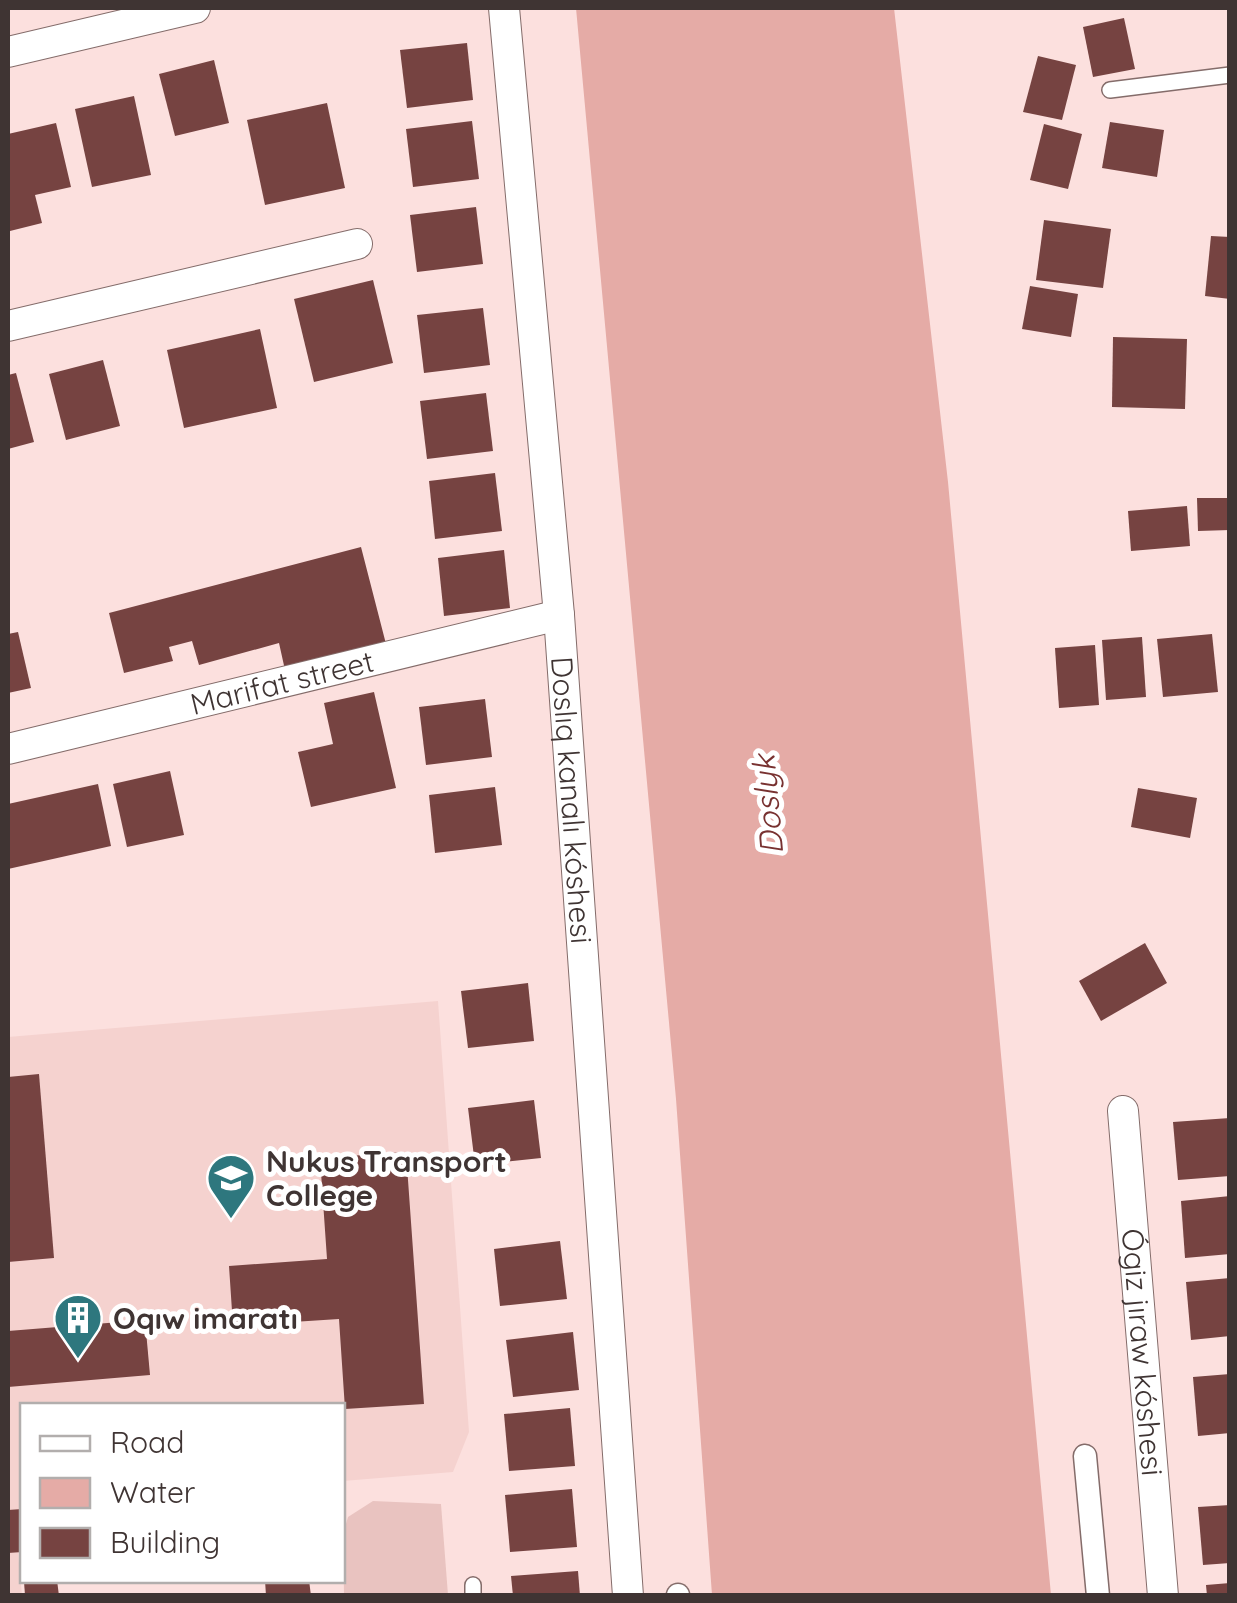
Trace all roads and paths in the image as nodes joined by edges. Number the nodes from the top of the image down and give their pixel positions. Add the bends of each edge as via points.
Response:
1 (196, 8) edge
2 (504, 8) edge
3 (8, 52) edge
4 (1230, 75) edge
5 (1110, 90) dead end
6 (357, 244) dead end
7 (8, 326) edge
8 (559, 614) junction
9 (8, 749) edge
10 (1123, 1111) dead end
11 (1085, 1456) dead end
12 (628, 1596) edge
13 (1098, 1596) edge
14 (1163, 1596) edge

1 - 3 street
2 - 8 street, Doslıq kanalı kóshesi
4 - 5 lane
6 - 7 street
8 - 9 street, Marifat street
8 - 12 street, Doslıq kanalı kóshesi
10 - 14 street, Ógiz jıraw kóshesi
11 - 13 street

